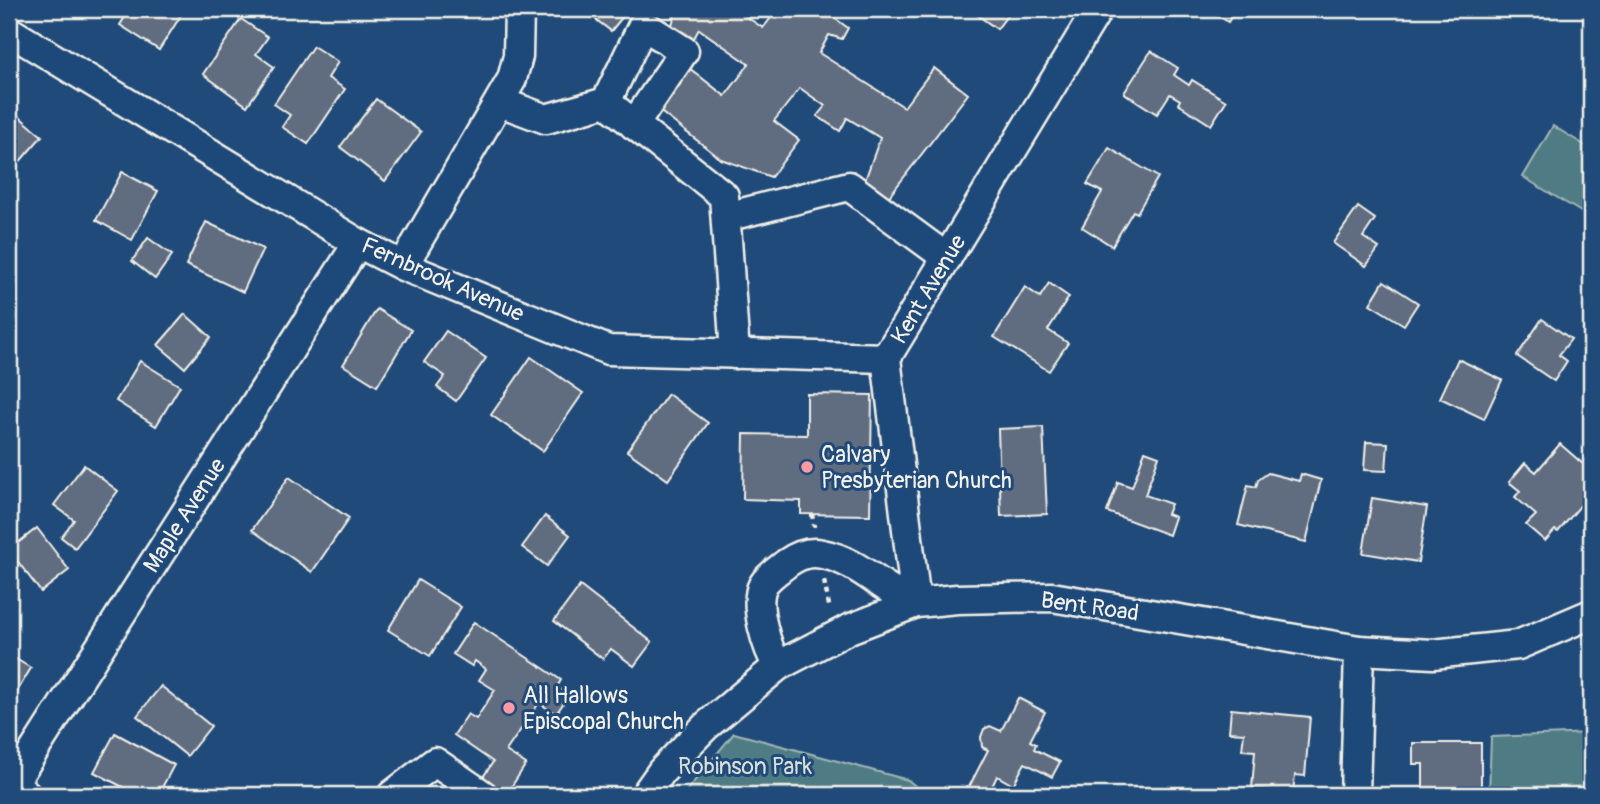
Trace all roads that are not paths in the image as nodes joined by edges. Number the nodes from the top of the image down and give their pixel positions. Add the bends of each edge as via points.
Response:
1 (519, 9) edge
2 (1098, 9) edge
3 (9, 32) edge
4 (500, 102) junction
5 (606, 102) junction
6 (635, 125) junction
7 (726, 217) junction
8 (358, 243) junction
9 (947, 258) junction
10 (403, 266) junction
11 (735, 354) junction
12 (886, 358) junction
13 (916, 603) junction
14 (1591, 614) edge
15 (1359, 650) junction
16 (778, 666) junction
17 (14, 790) edge
18 (480, 793) edge
19 (392, 795) edge
20 (645, 795) edge
21 (1355, 795) edge

1 - 4 street via 518,56
2 - 9 street, Kent Avenue
3 - 8 street, Fernbrook Avenue
4 - 5 street via 546,119
4 - 10 street
5 - 6 street
5 - 6 street via 643,25 684,51
6 - 7 street via 724,196
7 - 9 street via 849,186
7 - 11 street
8 - 10 street, Fernbrook Avenue
8 - 17 street, Maple Avenue
9 - 12 street, Kent Avenue
10 - 11 street, Fernbrook Avenue via 608,350
11 - 12 street, Fernbrook Avenue
12 - 13 street, Kent Avenue
13 - 15 street, Bent Road via 1052,597
13 - 16 street, Bent Road via 849,629
13 - 16 street via 899,597 842,559 819,553 797,556 764,583 759,600 768,651
14 - 15 street, Bent Road via 1518,645 1433,654
15 - 21 street
16 - 20 street, Bent Road via 706,726
18 - 19 street via 435,762

